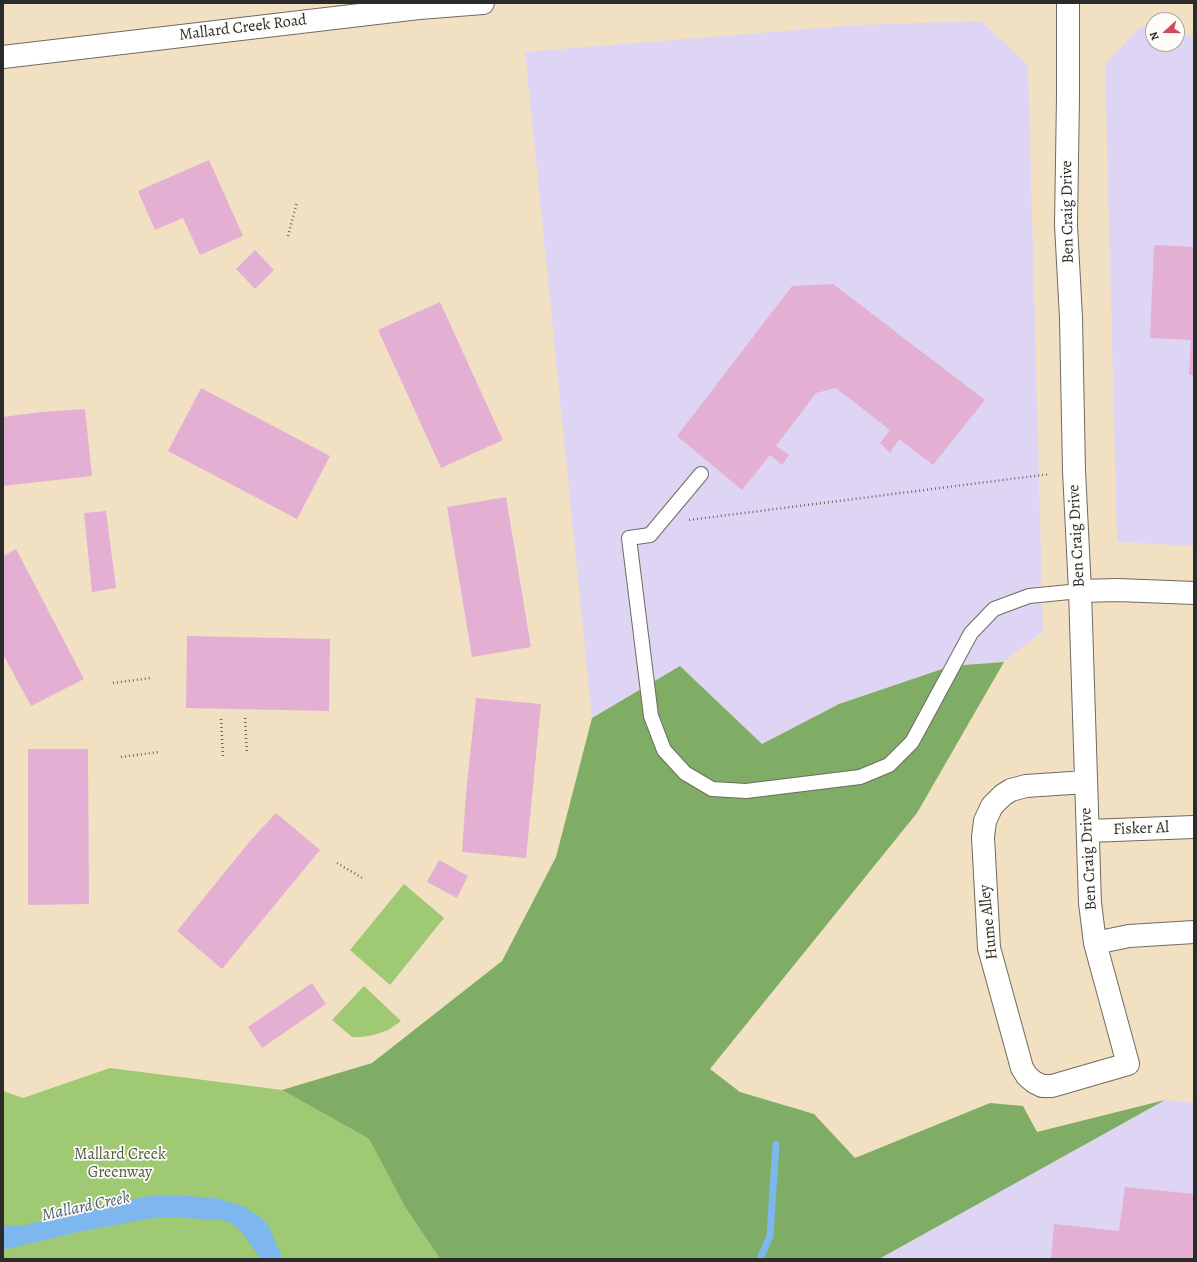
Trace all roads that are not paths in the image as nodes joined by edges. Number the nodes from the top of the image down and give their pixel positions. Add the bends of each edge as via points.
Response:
1 (483, 3) edge
2 (1068, 3) edge
3 (3, 56) edge
4 (702, 474) dead end
5 (1080, 591) junction
6 (1194, 592) edge
7 (1086, 782) junction
8 (1194, 827) edge
9 (1088, 831) junction
10 (1194, 932) edge
11 (1095, 943) junction
12 (1128, 1064) joint

1 - 3 street, Mallard Creek Road via 419,8
2 - 5 street, Ben Craig Drive via 1066,225
4 - 5 lane via 650,535 629,538 651,716 664,750 685,773 712,789 746,791 860,777 890,765 912,742 971,633 994,609 1029,596
5 - 6 street
5 - 7 street, Ben Craig Drive
7 - 9 street, Ben Craig Drive
7 - 12 street, Hume Alley via 1026,786 1007,792 992,806 985,821 983,837 988,948 1022,1068 1034,1082 1042,1086 1052,1086
8 - 9 street, Fisker Al
9 - 11 street, Ben Craig Drive via 1090,903
10 - 11 street via 1128,936
11 - 12 street, Ben Craig Drive

